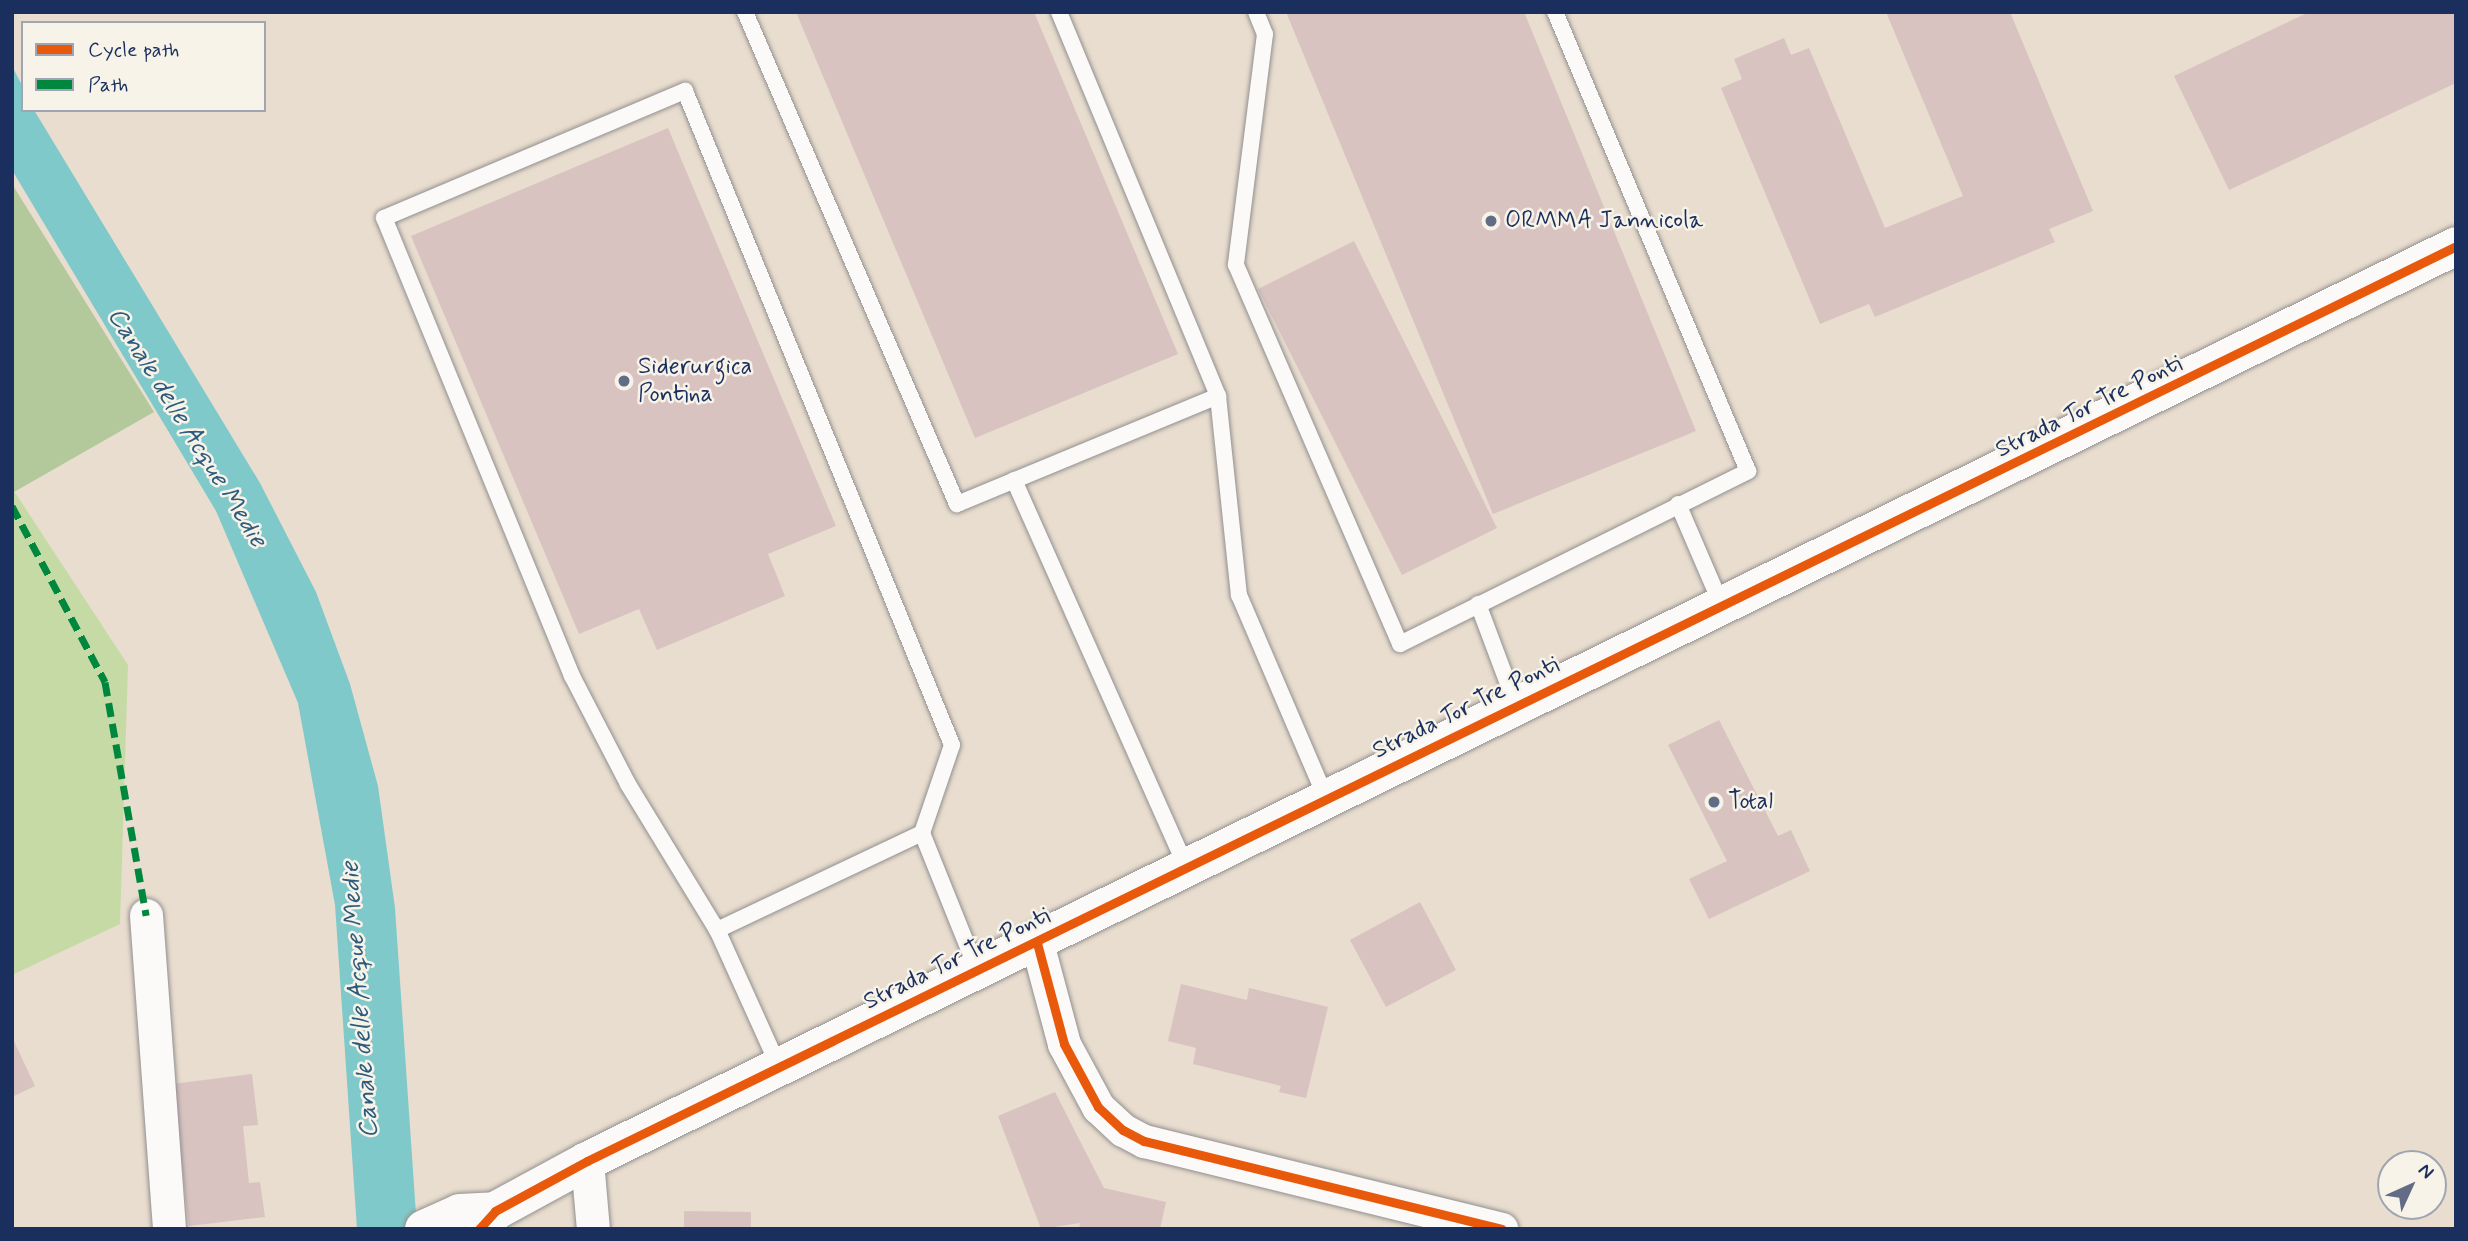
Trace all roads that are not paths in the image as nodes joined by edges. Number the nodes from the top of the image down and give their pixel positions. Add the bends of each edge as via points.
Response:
1 (745, 12) edge
2 (1059, 12) edge
3 (1256, 12) edge
4 (1555, 12) edge
5 (2456, 246) edge
6 (1218, 396) junction
7 (1014, 480) junction
8 (1678, 504) junction
9 (1478, 604) junction
10 (1721, 604) junction
11 (1516, 705) junction
12 (1326, 798) junction
13 (922, 832) junction
14 (1186, 867) junction
15 (146, 915) dead end
16 (717, 930) junction
17 (1037, 943) junction
18 (977, 970) junction
19 (779, 1067) junction
20 (587, 1161) junction
21 (461, 1221) edge
22 (169, 1229) edge
23 (593, 1229) edge
24 (1501, 1229) edge

1 - 7 lane via 957,505
2 - 6 lane
3 - 9 lane via 1265,34 1236,265 1400,644
4 - 8 lane via 1748,471
5 - 10 street, Strada Tor Tre Ponti
6 - 7 lane
6 - 12 lane via 1239,595
7 - 14 lane
8 - 9 lane
8 - 10 lane
9 - 11 lane
10 - 11 street, Strada Tor Tre Ponti
11 - 12 street, Strada Tor Tre Ponti
12 - 14 street, Strada Tor Tre Ponti
13 - 16 lane
13 - 16 lane via 952,745 685,91 384,218 572,676 628,784
13 - 18 lane
14 - 17 street, Strada Tor Tre Ponti
15 - 22 street
16 - 19 lane
17 - 18 street, Strada Tor Tre Ponti
17 - 24 street via 1064,1044 1098,1107 1123,1130 1144,1141
18 - 19 street, Strada Tor Tre Ponti
19 - 20 street, Strada Tor Tre Ponti
20 - 21 street, Strada Tor Tre Ponti
20 - 23 street

